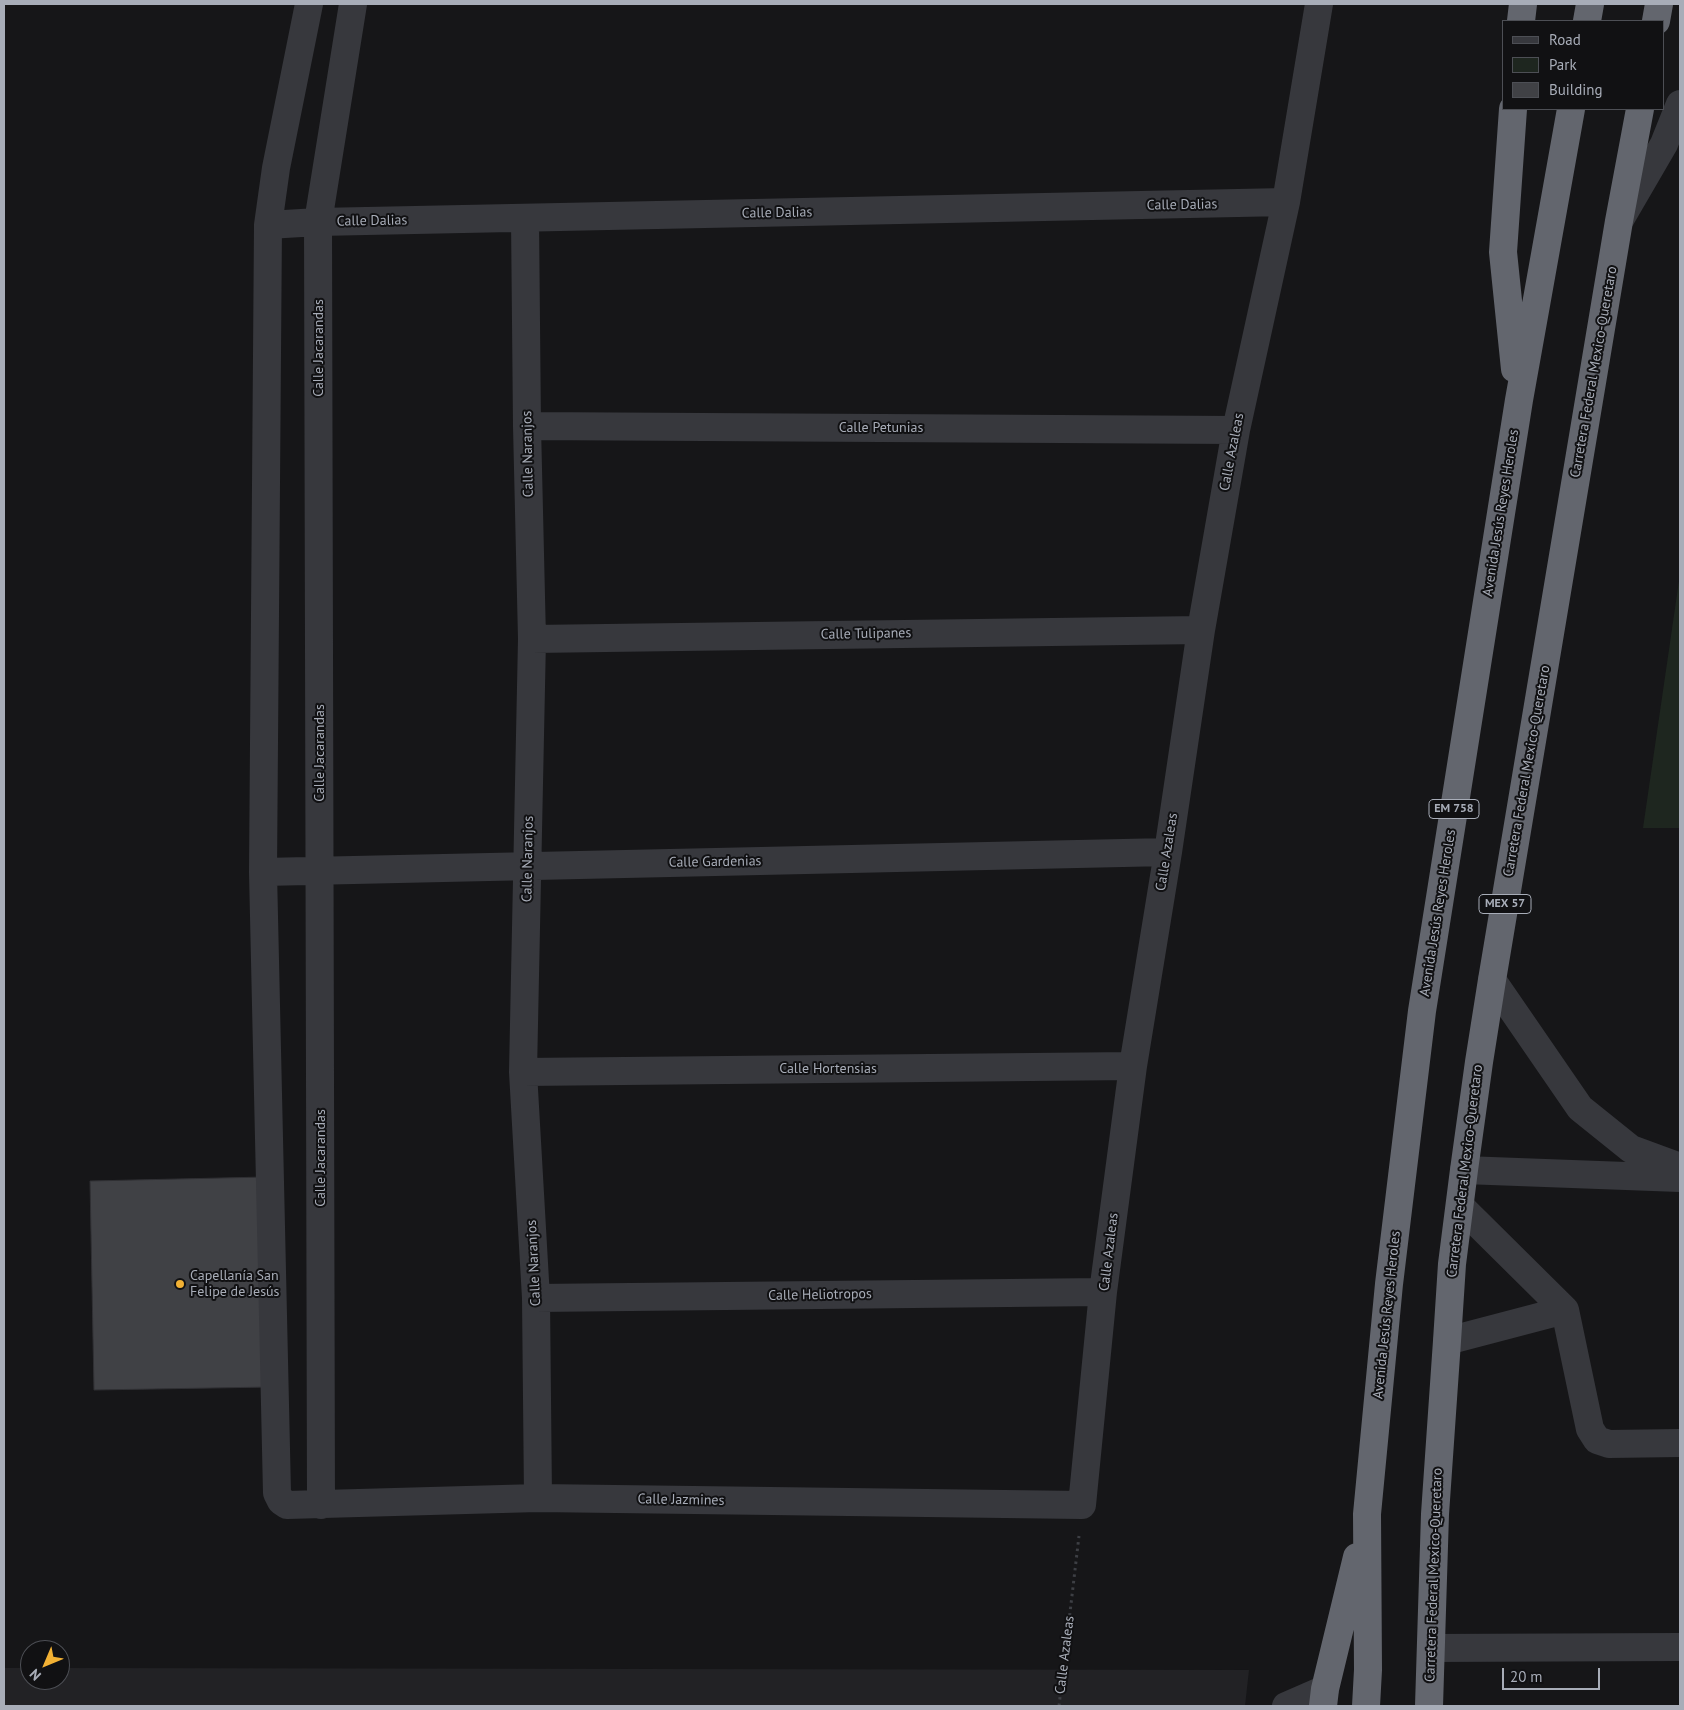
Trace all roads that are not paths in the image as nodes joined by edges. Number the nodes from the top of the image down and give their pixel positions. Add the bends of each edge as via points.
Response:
1 (337, 4) edge
2 (353, 4) edge
3 (1319, 4) edge
4 (1523, 4) edge
5 (1590, 4) edge
6 (1659, 4) edge
7 (309, 6) edge
8 (1521, 20) edge
9 (1587, 20) edge
10 (1656, 20) edge
11 (1680, 104) edge
12 (1513, 110) edge
13 (1571, 110) edge
14 (1640, 110) edge
15 (1286, 202) junction
16 (525, 219) junction
17 (1619, 221) junction
18 (318, 222) junction
19 (268, 225) junction
20 (1519, 400) junction
21 (527, 426) junction
22 (1236, 430) junction
23 (1201, 630) junction
24 (532, 639) junction
25 (1168, 852) junction
26 (528, 866) junction
27 (321, 871) junction
28 (263, 872) junction
29 (1492, 980) junction
30 (1133, 1066) junction
31 (524, 1072) junction
32 (1680, 1167) edge
33 (1464, 1170) junction
34 (1680, 1178) edge
35 (1460, 1206) junction
36 (1103, 1292) junction
37 (536, 1298) junction
38 (1565, 1310) junction
39 (1447, 1341) junction
40 (1680, 1443) edge
41 (538, 1498) junction
42 (321, 1505) junction
43 (1082, 1505) joint
44 (1367, 1514) junction
45 (1680, 1647) edge
46 (1431, 1648) junction
47 (1324, 1698) edge
48 (1286, 1706) edge
49 (1366, 1706) edge
50 (1429, 1706) edge

1 - 7 street
2 - 18 street, Calle Jacarandas
3 - 15 street, Calle Azaleas
4 - 8 highway
5 - 9 highway
6 - 10 highway
7 - 19 street via 276,168
11 - 17 street via 1664,144
12 - 20 highway via 1503,252
13 - 20 highway, Avenida Jesús Reyes Heroles / EM 758
14 - 17 highway, Carretera Federal Mexico-Queretaro / MEX 57
15 - 16 street, Calle Dalias
15 - 22 street, Calle Azaleas
16 - 18 street, Calle Dalias
16 - 21 street, Calle Naranjos
17 - 29 highway, Carretera Federal Mexico-Queretaro / MEX 57
18 - 19 street, Calle Dalias
18 - 27 street, Calle Jacarandas
19 - 28 street
20 - 44 highway, Avenida Jesús Reyes Heroles / EM 758 via 1422,1011 1389,1284
21 - 22 street, Calle Petunias
21 - 24 street, Calle Naranjos
22 - 23 street, Calle Azaleas
23 - 24 street, Calle Tulipanes
23 - 25 street, Calle Azaleas
24 - 26 street, Calle Naranjos
25 - 26 street, Calle Gardenias
25 - 30 street, Calle Azaleas
26 - 27 street, Calle Gardenias
26 - 31 street, Calle Naranjos
27 - 28 street, Calle Gardenias
27 - 42 street, Calle Jacarandas
28 - 42 street, Calle Jazmines via 277,1493 286,1505
29 - 32 street via 1580,1108 1632,1149
29 - 33 highway, Carretera Federal Mexico-Queretaro / MEX 57
30 - 31 street, Calle Hortensias
30 - 36 street, Calle Azaleas
31 - 37 street, Calle Naranjos
33 - 34 street
33 - 35 highway, Carretera Federal Mexico-Queretaro / MEX 57
35 - 38 street
35 - 39 highway, Carretera Federal Mexico-Queretaro / MEX 57
36 - 37 street, Calle Heliotropos
36 - 43 street, Calle Azaleas
37 - 41 street, Calle Naranjos
38 - 39 street
38 - 40 street via 1590,1429 1597,1440 1609,1444
39 - 46 highway, Carretera Federal Mexico-Queretaro / MEX 57
41 - 42 street, Calle Jazmines
41 - 43 street, Calle Jazmines
44 - 47 highway
44 - 49 highway
45 - 46 street
46 - 50 highway, Carretera Federal Mexico-Queretaro / MEX 57
47 - 48 street

